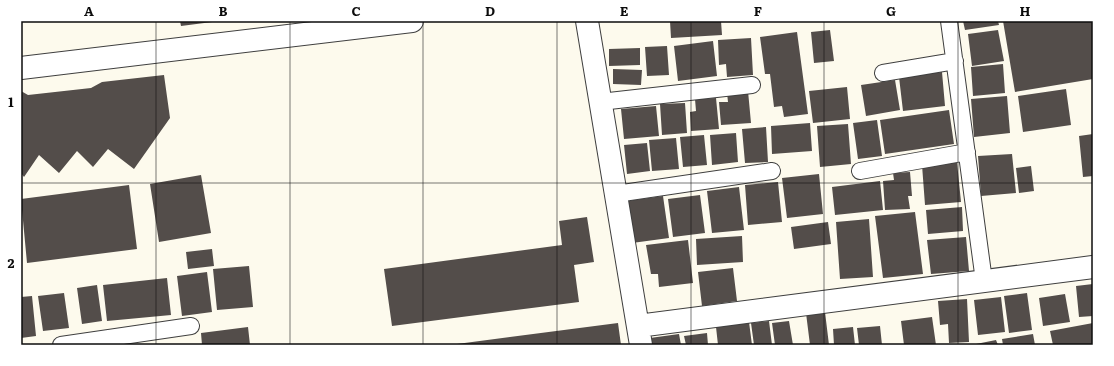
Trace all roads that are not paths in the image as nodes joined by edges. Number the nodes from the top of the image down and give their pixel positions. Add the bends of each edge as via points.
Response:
1 (412, 21) edge
2 (587, 21) edge
3 (949, 21) edge
4 (955, 61) junction
5 (21, 68) edge
6 (883, 73) dead end
7 (752, 85) dead end
8 (600, 102) junction
9 (967, 152) junction
10 (772, 171) dead end
11 (860, 171) dead end
12 (616, 194) junction
13 (1093, 267) edge
14 (984, 281) junction
15 (191, 326) dead end
16 (639, 336) edge
17 (61, 345) edge

1 - 5 street
2 - 8 street
3 - 4 lane
4 - 6 lane
4 - 9 lane
7 - 8 lane
8 - 12 street
9 - 11 lane
9 - 14 lane
10 - 12 lane
12 - 16 street
13 - 14 street
14 - 16 street
15 - 17 lane

